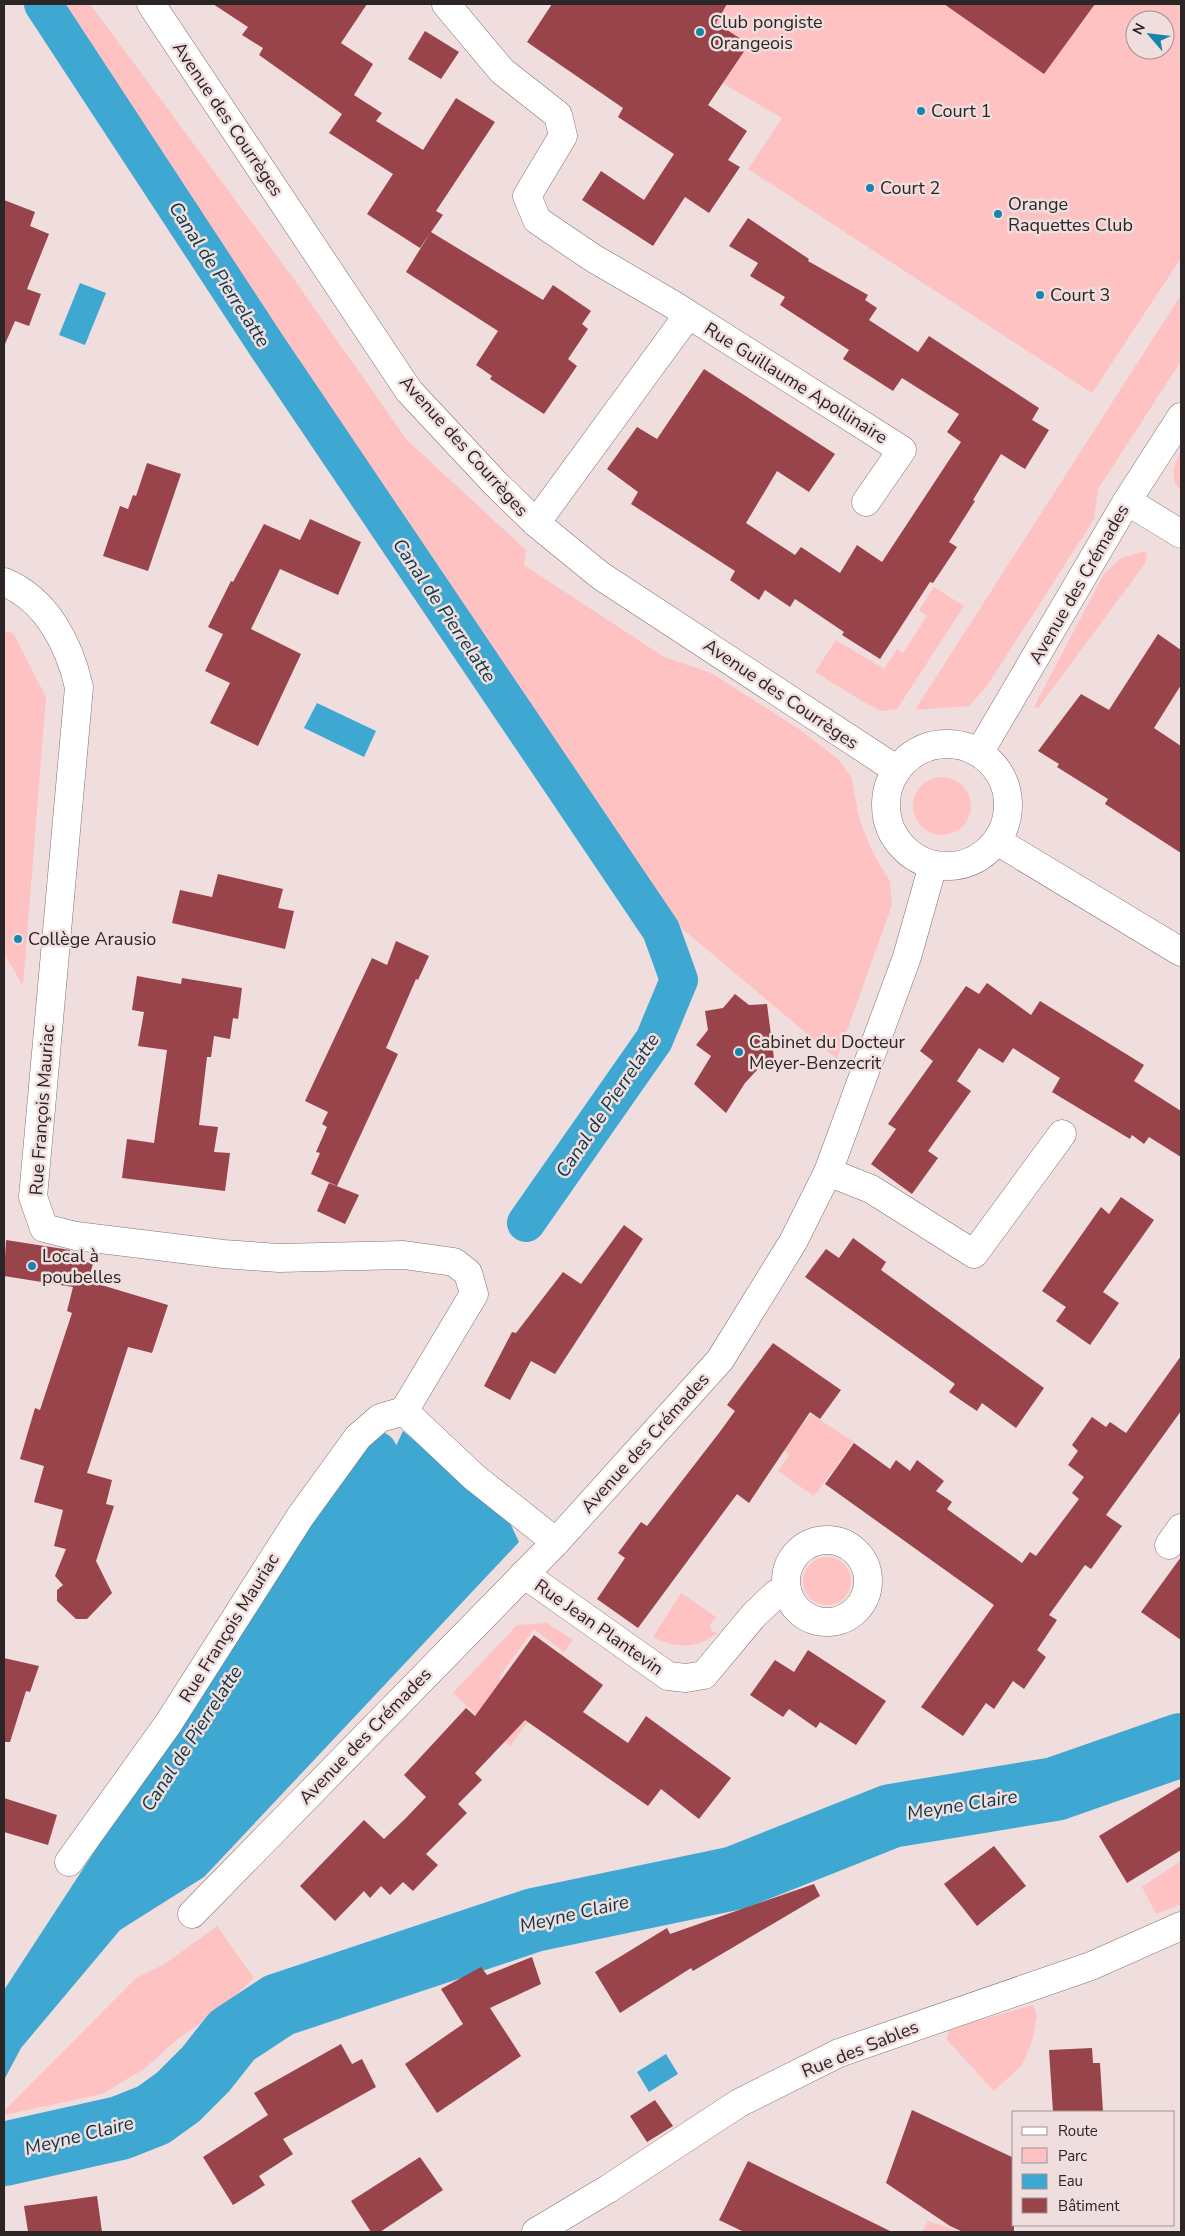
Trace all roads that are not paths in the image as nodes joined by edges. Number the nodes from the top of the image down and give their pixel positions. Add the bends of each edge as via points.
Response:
1 (151, 4) edge
2 (446, 4) edge
3 (688, 315) junction
4 (1181, 417) edge
5 (1127, 501) junction
6 (866, 502) dead end
7 (536, 524) junction
8 (1181, 534) edge
9 (4, 582) edge
10 (979, 753) junction
11 (897, 770) junction
12 (997, 841) junction
13 (933, 865) junction
14 (1181, 952) edge
15 (1062, 1134) dead end
16 (828, 1172) junction
17 (404, 1411) junction
18 (556, 1542) junction
19 (524, 1574) junction
20 (787, 1591) dead end
21 (69, 1862) dead end
22 (192, 1914) dead end
23 (1181, 1926) edge
24 (536, 2232) edge

1 - 7 street, Avenue des Courrèges via 410,392
2 - 3 street, Rue Guillaume Apollinaire via 502,72 558,115 563,136 527,196 537,220
3 - 6 street, Rue Guillaume Apollinaire via 902,450
3 - 7 street, Rue Guillaume Apollinaire
4 - 5 street, Avenue des Crémades
5 - 8 street
5 - 10 street, Avenue des Crémades
7 - 11 street, Avenue des Courrèges via 601,576
9 - 17 street, Rue François Mauriac via 40,607 58,630 72,658 79,687 33,1197 44,1228 76,1236 223,1254 279,1258 404,1255 454,1262 468,1273 474,1294
10 - 11 street via 962,746 944,744 910,756
10 - 12 street via 994,766 1004,783 1008,803 1005,823
11 - 13 street via 888,788 885,808 889,828 899,845 914,858
12 - 13 street via 969,863 951,867
12 - 14 street
13 - 16 street, Avenue des Crémades via 907,957
15 - 16 street via 974,1254 871,1189
16 - 18 street, Avenue des Crémades via 793,1242 720,1360
17 - 18 street via 474,1477
17 - 21 street, Rue François Mauriac via 380,1418 358,1437 300,1517 168,1724
18 - 19 street, Avenue des Crémades
19 - 20 street, Rue Jean Plantevin via 668,1676 686,1678 704,1675 754,1615 776,1594
19 - 22 street, Avenue des Crémades
23 - 24 street, Rue des Sables via 1091,1966 839,2053 739,2103

